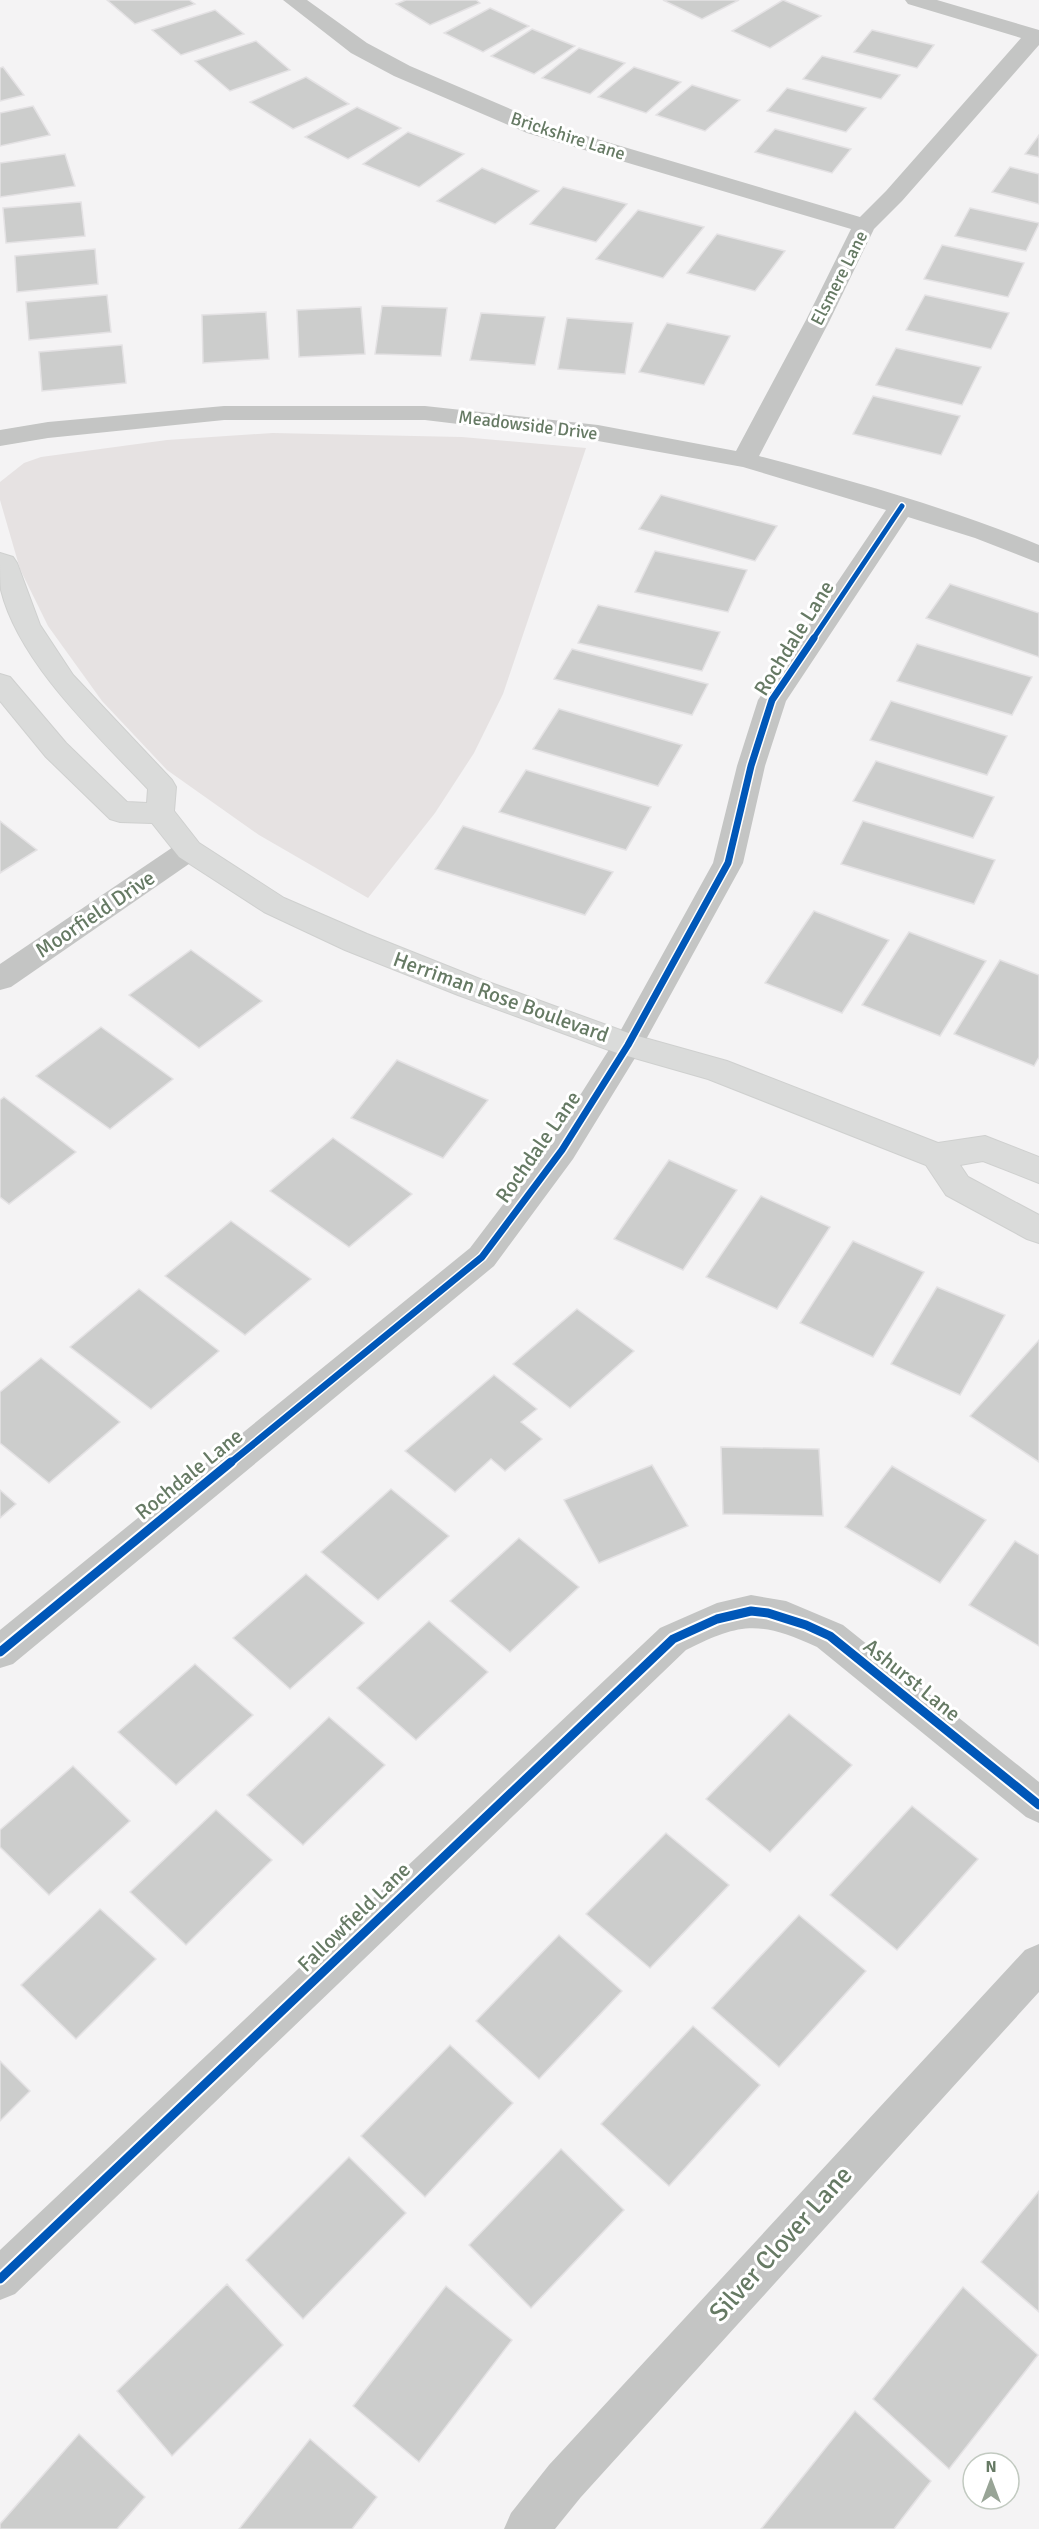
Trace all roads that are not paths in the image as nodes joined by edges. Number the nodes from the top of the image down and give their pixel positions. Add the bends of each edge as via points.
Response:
1 (293, 0) edge
2 (915, 0) edge
3 (1037, 36) edge
4 (864, 225) junction
5 (0, 438) edge
6 (744, 460) junction
7 (902, 506) junction
8 (1039, 555) edge
9 (0, 561) edge
10 (0, 683) edge
11 (160, 813) junction
12 (189, 850) junction
13 (0, 979) edge
14 (628, 1044) junction
15 (937, 1156) junction
16 (1039, 1171) edge
17 (1039, 1230) edge
18 (749, 1609) joint
19 (0, 1652) edge
20 (1039, 1805) edge
21 (1039, 1963) edge
22 (0, 2278) edge
23 (527, 2529) edge

1 - 4 street, Brickshire Lane via 359,48 402,71 535,128
2 - 3 street
3 - 4 street, Elsmere Lane
4 - 6 street, Elsmere Lane
5 - 6 street, Meadowside Drive via 224,413 425,413 598,433
6 - 7 street, Meadowside Drive
7 - 8 street, Meadowside Drive via 984,532
7 - 14 street, Rochdale Lane via 772,700 751,766 728,863
9 - 11 street via 27,625 63,681 162,787
10 - 11 street via 56,750 120,812
11 - 12 street, Herriman Rose Boulevard
12 - 13 street, Moorfield Drive
12 - 14 street, Herriman Rose Boulevard via 274,905 356,942
14 - 15 street, Herriman Rose Boulevard via 716,1069
14 - 19 street, Rochdale Lane via 562,1150 482,1257
15 - 16 street via 985,1148
15 - 17 street via 957,1186
18 - 20 street, Ashurst Lane via 791,1617 830,1636
18 - 22 street, Fallowfield Lane via 711,1619 673,1639
21 - 23 street, Silver Clover Lane via 565,2481

